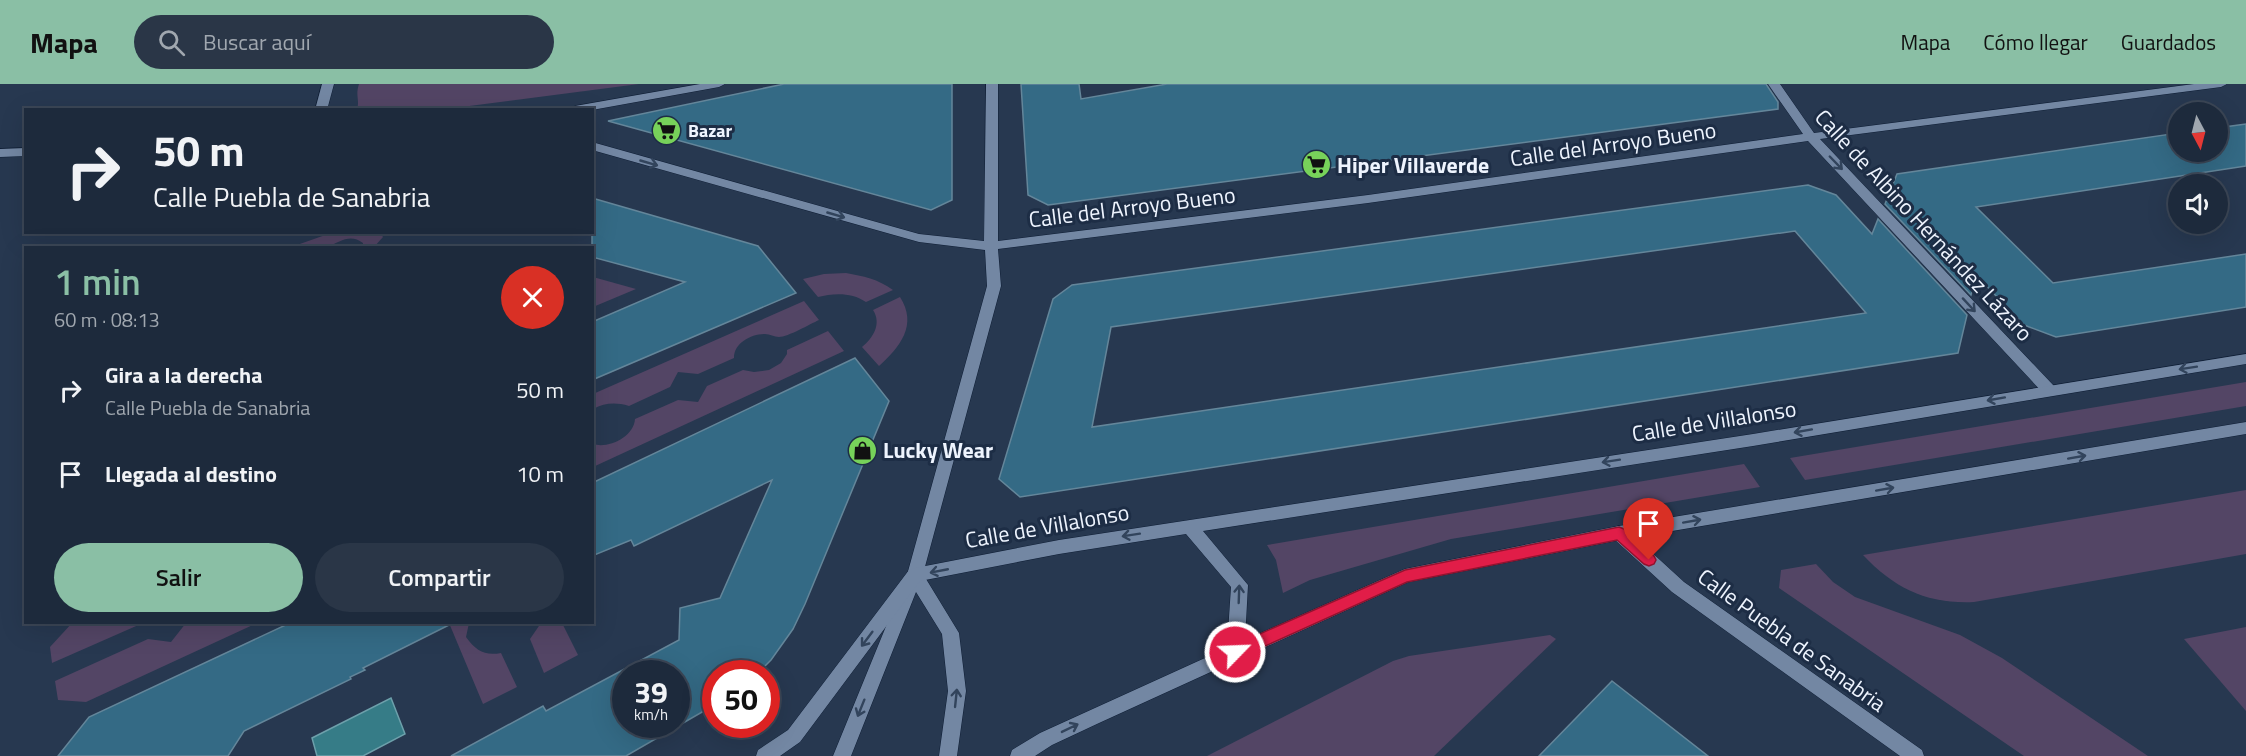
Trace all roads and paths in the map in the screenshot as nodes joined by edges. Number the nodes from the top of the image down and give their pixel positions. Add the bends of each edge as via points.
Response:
1 (328, 84) edge
2 (718, 84) edge
3 (992, 84) edge
4 (1774, 84) edge
5 (2221, 84) edge
6 (684, 88) edge
7 (322, 108) edge
8 (585, 108) edge
9 (1812, 138) junction
10 (594, 147) edge
11 (24, 152) edge
12 (0, 153) edge
13 (991, 246) junction
14 (2246, 358) edge
15 (2049, 390) junction
16 (2246, 428) edge
17 (1189, 526) junction
18 (1619, 533) junction
19 (915, 575) junction
20 (1235, 652) junction
21 (765, 756) edge
22 (842, 756) edge
23 (948, 756) edge
24 (1019, 756) edge
25 (1915, 756) edge

1 - 7 street
2 - 6 street
3 - 13 street
4 - 9 street, Calle de Albino Hernández Lázaro
5 - 9 street, Calle del Arroyo Bueno
6 - 8 street
9 - 13 street, Calle del Arroyo Bueno
9 -> 15 street, Calle de Albino Hernández Lázaro
10 -> 13 street, Calle del Arroyo Bueno via 919,238
11 - 12 street
13 - 19 street via 994,286
14 -> 15 street, Calle de Villalonso
15 -> 17 street, Calle de Villalonso
18 -> 16 street
17 -> 19 street, Calle de Villalonso
20 -> 17 street via 1240,585
18 - 20 street via 1405,576
18 - 25 street, Calle Puebla de Sanabria via 1678,587
19 -> 21 street via 794,736
19 -> 22 street
23 -> 19 street via 957,691 950,633
24 -> 20 street via 1055,735

